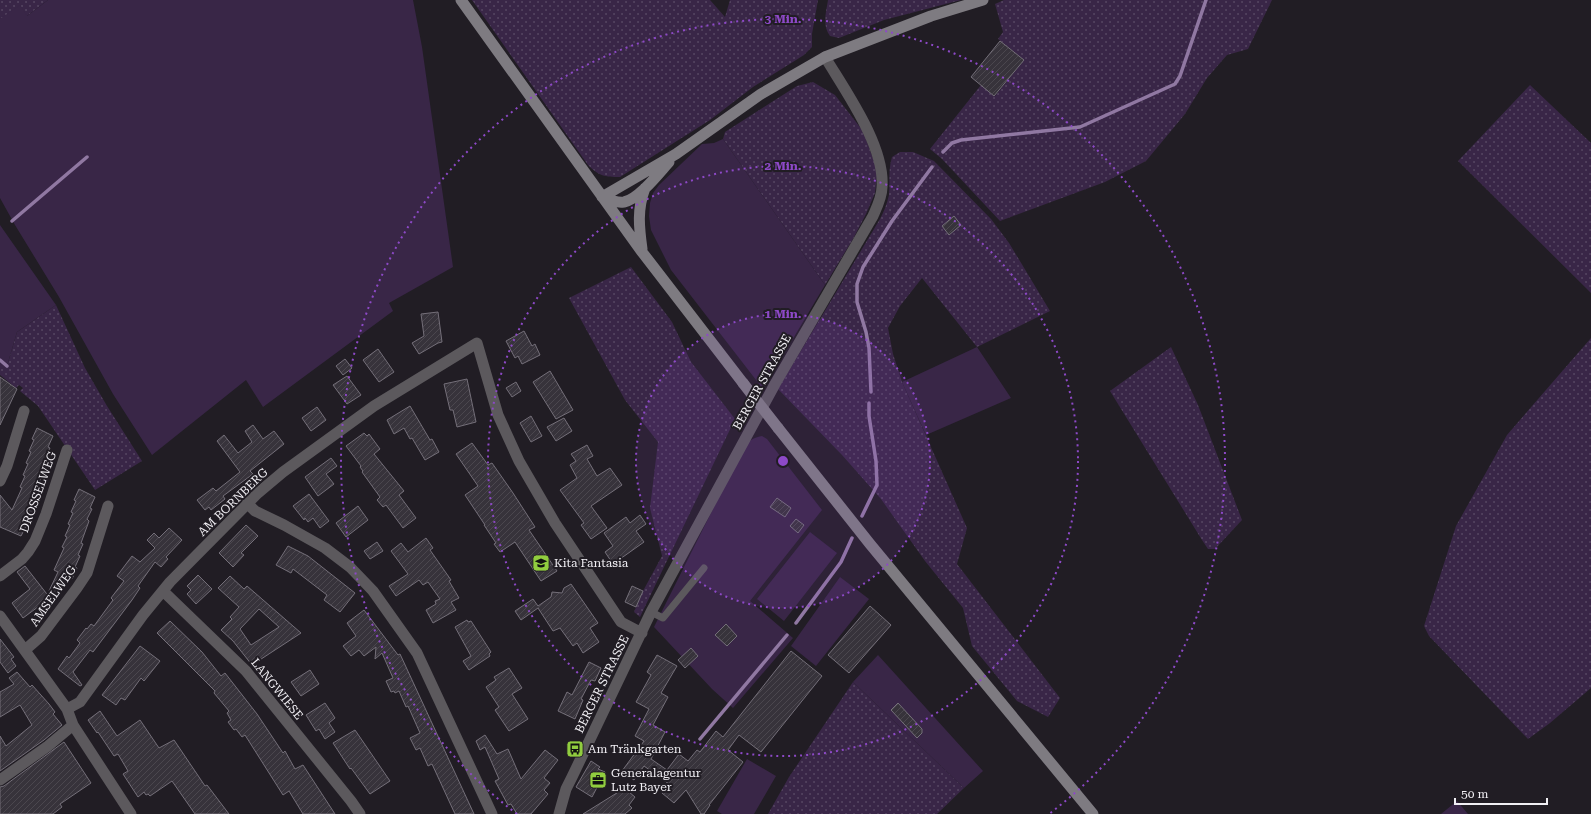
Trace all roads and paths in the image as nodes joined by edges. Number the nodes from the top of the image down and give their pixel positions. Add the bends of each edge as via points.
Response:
1 (461, 0) edge
2 (983, 0) edge
3 (825, 58) junction
4 (676, 154) junction
5 (646, 186) junction
6 (602, 197) junction
7 (642, 252) junction
8 (477, 343) joint
9 (24, 411) dead end
10 (67, 450) dead end
11 (0, 481) edge
12 (247, 504) junction
13 (108, 506) dead end
14 (704, 568) dead end
15 (0, 576) edge
16 (163, 591) junction
17 (651, 612) junction
18 (0, 616) edge
19 (642, 633) junction
20 (25, 650) junction
21 (67, 709) junction
22 (73, 726) junction
23 (0, 780) edge
24 (131, 814) edge
25 (360, 814) edge
26 (492, 814) edge
27 (559, 814) edge
28 (1093, 814) edge

1 - 6 main road
2 - 3 main road via 931,16
3 - 4 main road via 761,94
3 - 17 street, BERGER STRASSE via 877,150 882,176 882,192 878,205 775,384
4 - 5 main road
4 - 6 main road
5 - 6 main road via 626,202
5 - 7 main road via 638,214
6 - 7 main road
7 - 28 main road, bridge via 875,550
8 - 12 street, AM BORNBERG via 374,406 283,472
8 - 19 street, BERGER STRASSE via 498,415 519,461 555,523 621,622
9 - 11 street
10 - 15 street, DROSSELWEG via 35,541 22,559
12 - 16 street, AM BORNBERG
12 - 26 street via 255,511 325,548 350,567 373,592 419,658
13 - 20 street, AMSELWEG via 87,573 41,636
14 - 17 lane via 663,618
16 - 21 street, AM BORNBERG via 80,702
16 - 25 street, LANGWIESE via 246,671
17 - 19 street, BERGER STRASSE
18 - 20 street
19 - 27 street, BERGER STRASSE via 566,789
20 - 21 street
21 - 22 street
22 - 23 street
22 - 24 street

